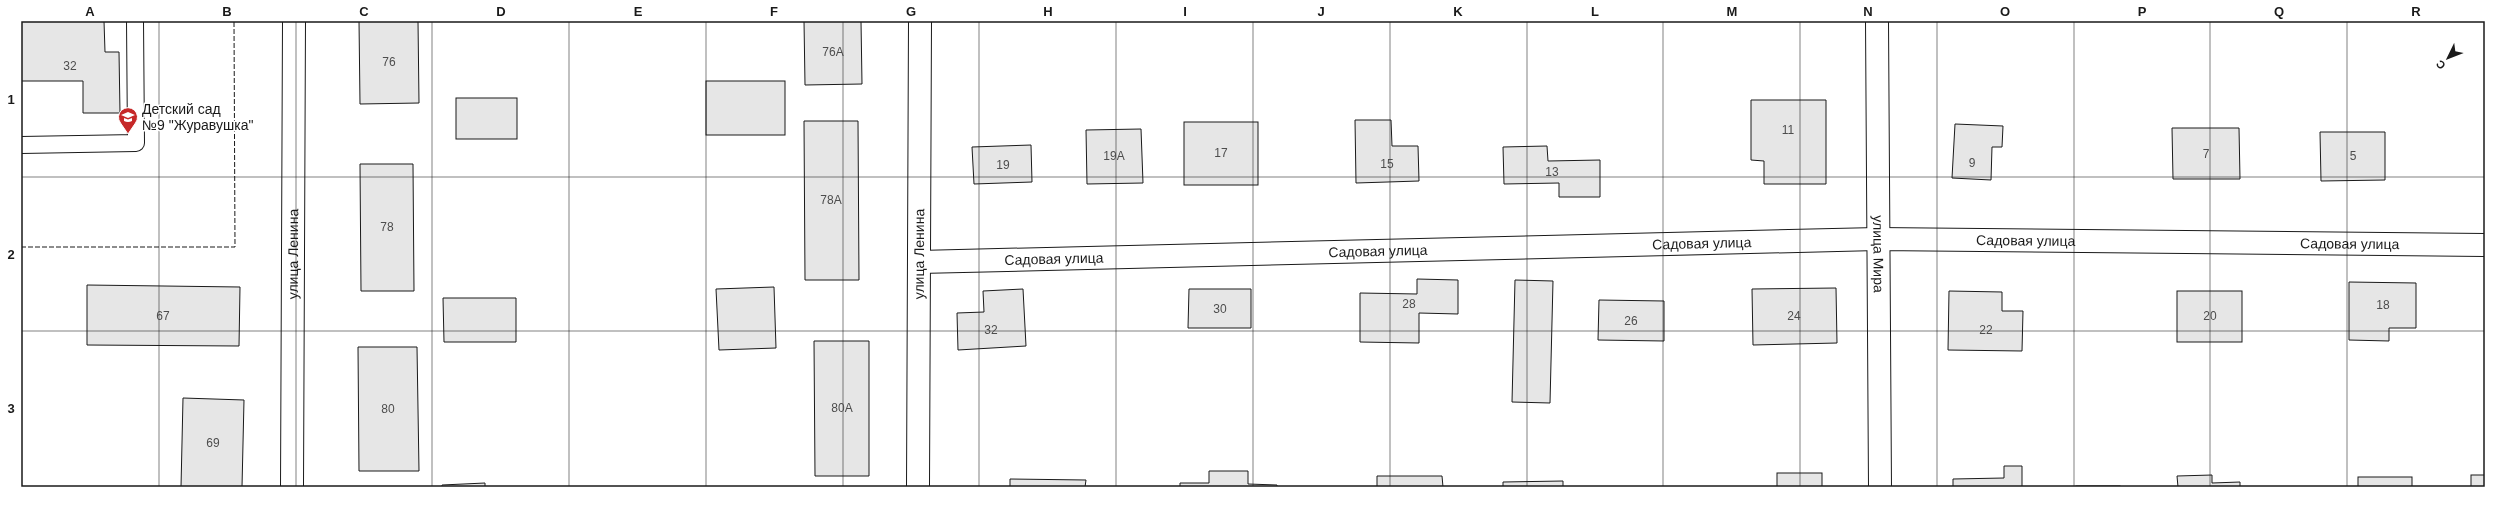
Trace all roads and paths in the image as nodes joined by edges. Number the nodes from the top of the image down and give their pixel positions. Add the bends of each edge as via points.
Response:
1 (135, 21) edge
2 (294, 21) edge
3 (920, 21) edge
4 (1877, 21) edge
5 (21, 145) edge
6 (1877, 239) junction
7 (2485, 245) edge
8 (919, 262) junction
9 (292, 487) edge
10 (918, 487) edge
11 (1880, 487) edge

1 - 5 lane via 136,143
2 - 9 street, улица Ленина
3 - 8 street, улица Ленина
4 - 6 street, улица Мира
6 - 7 street, Садовая улица
6 - 8 street, Садовая улица
6 - 11 street, улица Мира
8 - 10 street, улица Ленина

